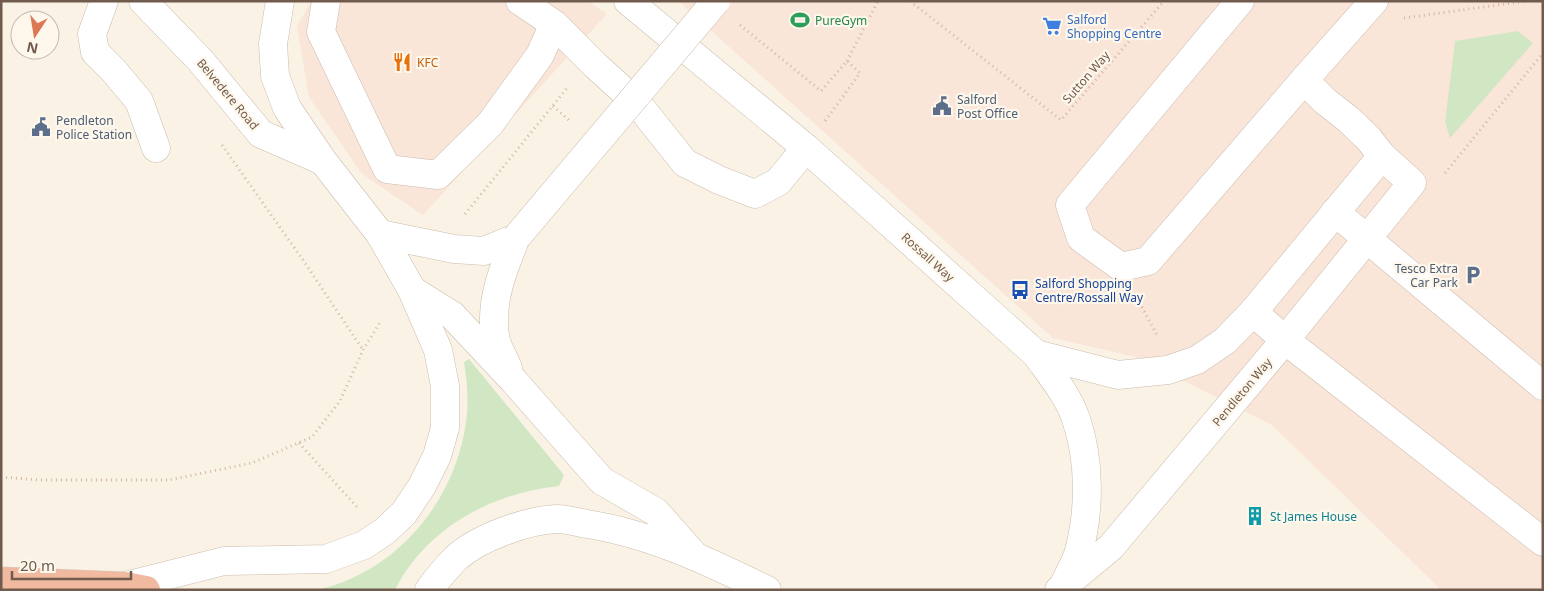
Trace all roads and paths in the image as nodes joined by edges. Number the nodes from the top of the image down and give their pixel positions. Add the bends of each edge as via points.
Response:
1 (104, 1) edge
2 (143, 1) edge
3 (280, 1) edge
4 (326, 1) edge
5 (520, 1) edge
6 (628, 1) edge
7 (878, 1) edge
8 (910, 1) edge
9 (1164, 1) edge
10 (1240, 1) edge
11 (1527, 1) edge
12 (1374, 2) edge
13 (725, 10) edge
14 (554, 24) junction
15 (1543, 53) edge
16 (847, 61) junction
17 (1304, 80) junction
18 (570, 84) dead end
19 (220, 142) dead end
20 (156, 148) dead end
21 (806, 148) junction
22 (1382, 156) junction
23 (322, 161) junction
24 (1412, 183) junction
25 (1335, 212) junction
26 (465, 214) dead end
27 (380, 234) junction
28 (516, 238) junction
29 (1367, 239) junction
30 (1121, 267) junction
31 (412, 290) junction
32 (1253, 312) junction
33 (381, 321) dead end
34 (1285, 340) junction
35 (1162, 344) dead end
36 (363, 350) junction
37 (1036, 354) junction
38 (513, 380) junction
39 (1543, 386) edge
40 (299, 443) junction
41 (1, 477) edge
42 (362, 512) dead end
43 (1543, 542) edge
44 (694, 555) junction
45 (1, 581) edge
46 (136, 588) edge
47 (1061, 588) edge
48 (428, 590) edge
49 (767, 590) edge

1 - 20 street via 92,34 95,52 139,101
2 - 23 street, Belvedere Road via 200,60 261,134
3 - 23 street via 273,44 276,76 288,108
4 - 14 street via 321,32 387,169 438,175 490,124 540,55
5 - 14 street
6 - 21 street, Rossall Way
7 - 16 path
8 - 9 path, Sutton Way via 1061,120
10 - 30 street via 1070,205 1081,238
11 - 12 path via 1395,19
12 - 17 street
13 - 16 path via 821,91
13 - 28 street, bridge
14 - 21 street via 638,104 685,162 719,180 755,194 778,182
15 - 24 path via 1437,182
16 - 21 path via 860,73
17 - 22 street via 1324,101 1348,118
17 - 30 street via 1148,261
18 - 26 path
19 - 36 path
21 - 37 street, Rossall Way
22 - 24 street
22 - 25 street
23 - 27 street, Belvedere Road
24 - 29 street, Pendleton Way
25 - 29 street
25 - 32 street
27 - 28 street via 454,250 484,251
27 - 31 street, Belvedere Road
28 - 38 street via 500,276 495,305 495,337
29 - 34 street, Pendleton Way
29 - 39 street
30 - 35 path
31 - 38 street via 452,315
31 - 46 street, Belvedere Road via 438,350 445,386 445,428 437,456 404,513 364,545 326,559 224,561
32 - 34 street
32 - 37 street via 1225,341 1197,360 1168,370 1118,375
33 - 36 path
34 - 43 street
34 - 47 street, Pendleton Way via 1111,547
36 - 40 path via 340,401 312,437
37 - 47 street, Rossall Way via 1061,389 1076,418 1088,484 1079,552
38 - 44 street via 602,481 656,512
40 - 41 path via 252,463 169,480
40 - 42 path
44 - 48 street via 609,527 558,519 526,524 479,543 457,557
44 - 49 street
45 - 46 highway

